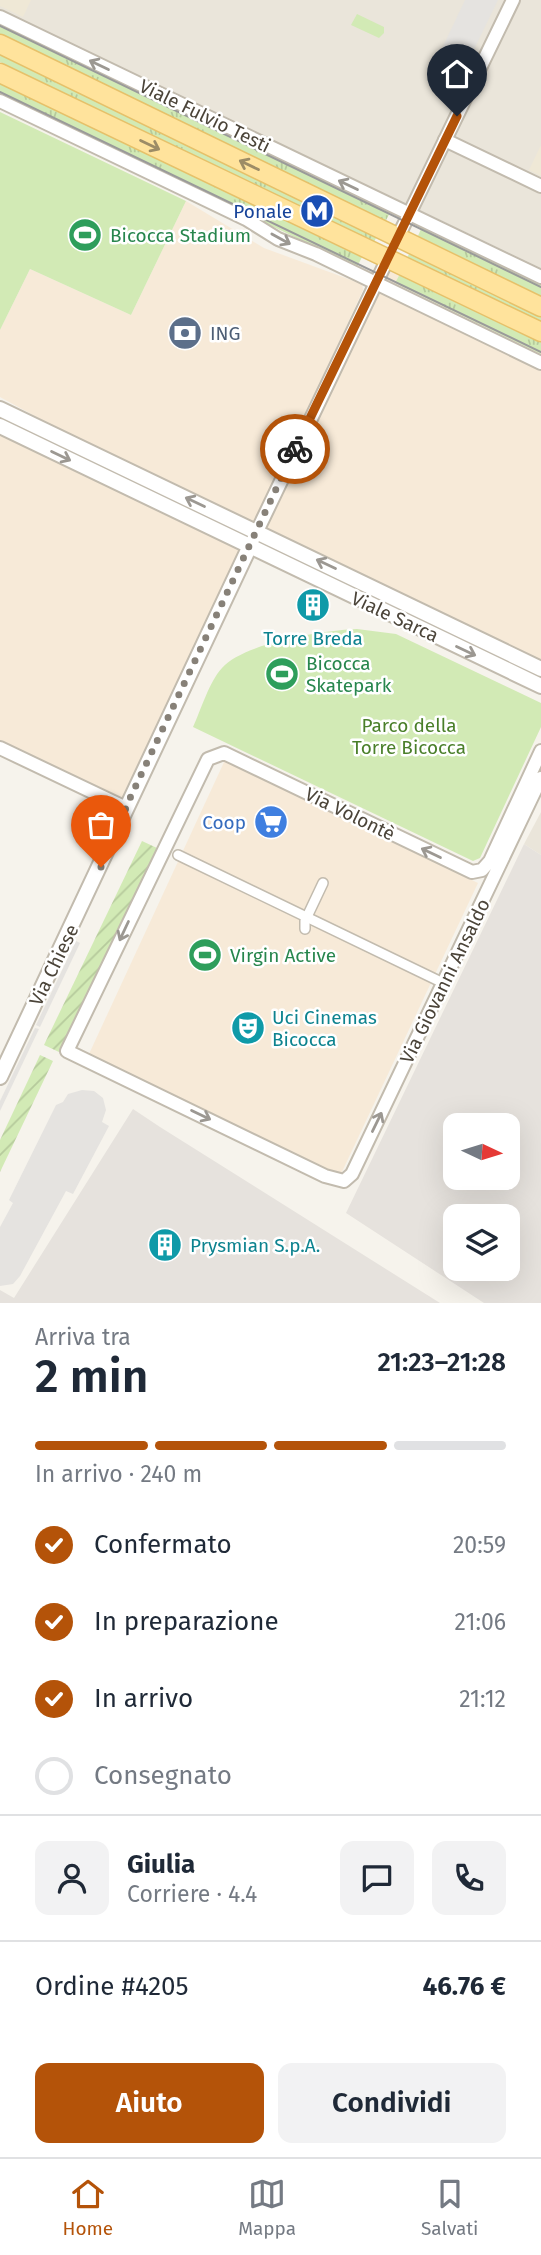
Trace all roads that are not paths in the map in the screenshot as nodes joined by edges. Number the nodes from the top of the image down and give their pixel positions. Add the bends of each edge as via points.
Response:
1 (513, 0) edge
2 (0, 17) edge
3 (0, 44) edge
4 (0, 73) edge
5 (0, 101) edge
6 (445, 140) junction
7 (541, 186) edge
8 (410, 214) junction
9 (398, 237) junction
10 (388, 258) junction
11 (541, 277) edge
12 (376, 282) junction
13 (541, 307) edge
14 (541, 332) edge
15 (541, 363) edge
16 (0, 409) edge
17 (0, 426) edge
18 (256, 530) junction
19 (249, 548) junction
20 (541, 669) edge
21 (541, 686) edge
22 (0, 748) edge
23 (541, 751) edge
24 (541, 778) edge
25 (125, 808) junction
26 (178, 855) dead end
27 (472, 873) junction
28 (323, 883) dead end
29 (487, 894) junction
30 (303, 923) junction
31 (438, 980) dead end
32 (0, 1077) edge
33 (344, 1181) joint

1 - 6 street
8 -> 2 street, Viale Fulvio Testi
9 -> 3 main road, Viale Fulvio Testi
4 -> 10 main road
5 -> 12 street via 246,219 278,239
6 - 7 street
6 - 8 street
8 - 9 street
8 - 11 street, Viale Fulvio Testi
9 - 10 main road
9 - 13 main road, Viale Fulvio Testi
10 - 12 street
10 - 14 main road
12 - 15 street
12 - 18 street
18 -> 16 street, Viale Sarca
17 -> 19 street, Viale Sarca
18 - 19 street
20 -> 18 street, Viale Sarca
19 -> 21 street, Viale Sarca
19 - 25 street, Via Chiese
22 - 25 street
23 - 27 street via 490,861
24 - 29 street, Via Giovanni Ansaldo
25 - 32 street, Via Chiese
26 - 30 street
27 - 29 street via 484,881
27 -> 33 street, Via Volontè via 224,753 208,758 67,1051 325,1176
28 - 30 street
33 -> 29 street, Via Giovanni Ansaldo via 352,1174
30 - 31 street

